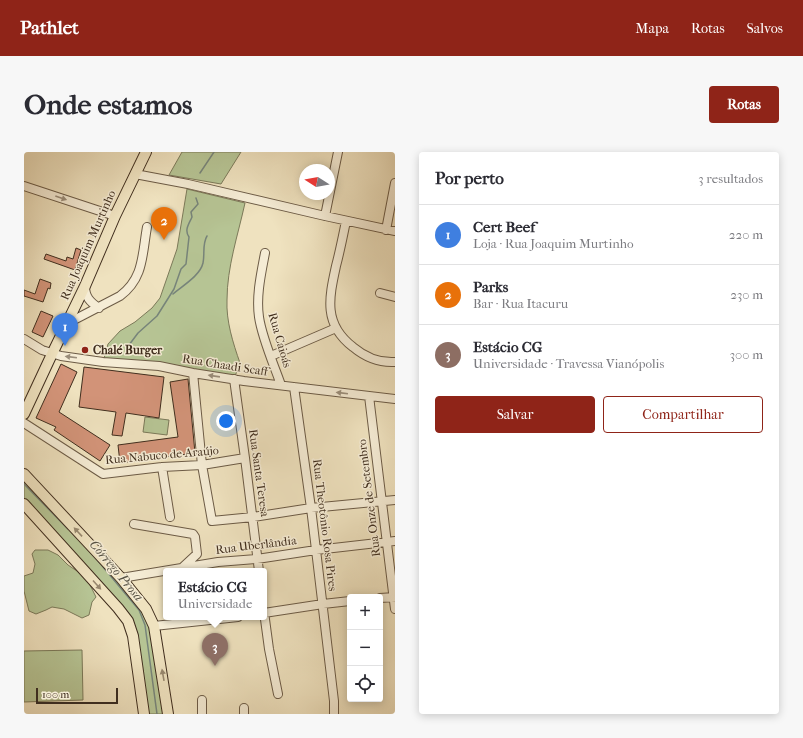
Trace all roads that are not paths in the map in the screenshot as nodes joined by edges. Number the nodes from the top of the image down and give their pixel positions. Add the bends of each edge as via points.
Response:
1 (146, 152) edge
2 (338, 152) edge
3 (135, 174) junction
4 (395, 183) edge
5 (24, 186) edge
6 (115, 216) junction
7 (325, 216) junction
8 (346, 221) junction
9 (147, 227) dead end
10 (386, 230) junction
11 (395, 231) edge
12 (265, 253) dead end
13 (85, 286) junction
14 (380, 293) dead end
15 (395, 297) edge
16 (99, 308) junction
17 (68, 323) junction
18 (336, 328) junction
19 (24, 339) edge
20 (52, 354) junction
21 (271, 356) junction
22 (395, 362) edge
23 (193, 373) junction
24 (234, 379) junction
25 (281, 385) junction
26 (294, 387) junction
27 (369, 396) junction
28 (395, 399) edge
29 (24, 414) edge
30 (24, 423) edge
31 (246, 458) junction
32 (202, 465) junction
33 (162, 467) junction
34 (24, 474) edge
35 (395, 500) edge
36 (382, 502) junction
37 (24, 504) edge
38 (311, 508) junction
39 (170, 517) dead end
40 (253, 517) junction
41 (134, 524) dead end
42 (391, 542) edge
43 (316, 550) junction
44 (257, 559) junction
45 (182, 568) joint
46 (258, 568) edge
47 (163, 571) edge
48 (121, 578) junction
49 (394, 597) edge
50 (383, 598) edge
51 (347, 601) edge
52 (322, 604) junction
53 (395, 608) edge
54 (267, 613) edge
55 (210, 620) edge
56 (265, 620) edge
57 (154, 626) junction
58 (278, 694) dead end
59 (202, 700) dead end
60 (144, 714) edge
61 (168, 714) edge
62 (202, 714) edge
63 (334, 714) edge

1 - 3 main road, Rua Joaquim Murtinho
2 - 7 street
3 - 6 main road, Rua Joaquim Murtinho
3 - 7 street
4 - 10 street
5 -> 6 street
6 - 13 main road, Rua Joaquim Murtinho
7 - 8 street
8 - 10 street
8 - 18 street via 330,295 331,317
9 - 16 street via 139,274 128,290
10 - 11 street
12 - 21 street, Rua Caioás via 259,290 259,318
13 - 16 street via 89,299
13 - 17 main road, Rua Joaquim Murtinho
14 - 15 street
16 - 17 street
17 - 20 main road, Rua Joaquim Murtinho
18 - 21 street
18 - 22 street via 361,354 374,360
19 - 20 street, Rua Chaadi Scaff
23 -> 20 street, Rua Chaadi Scaff via 159,366 103,362
20 - 29 main road, Rua Joaquim Murtinho
21 - 25 street, Rua Caioás
24 -> 23 street, Rua Chaadi Scaff
23 - 32 street
24 - 25 street, Rua Chaadi Scaff
24 - 31 street, Rua Santa Teresa
25 - 26 street, Rua Chaadi Scaff
27 -> 26 street, Rua Chaadi Scaff
26 - 38 street, Rua Theotônio Rosa Pires
27 - 28 street, Rua Chaadi Scaff
27 - 36 street, Rua Onze de Setembro
30 - 33 street, Rua Nabuco de Araújo via 103,474
31 - 32 street, Rua Nabuco de Araújo
31 - 40 street, Rua Santa Teresa
32 - 33 street, Rua Nabuco de Araújo
32 - 40 street via 212,521
33 - 39 street
48 -> 34 main road
35 - 36 street
36 - 38 street
36 - 42 street, Rua Onze de Setembro
37 -> 60 main road via 128,621 133,636
38 - 40 street
38 - 43 street, Rua Theotônio Rosa Pires
40 - 44 street, Rua Santa Teresa
41 - 45 street via 193,534 198,554
42 - 43 street, Rua Uberlândia
42 - 49 street, Rua Onze de Setembro
43 - 44 street, Rua Uberlândia
43 - 52 street, Rua Theotônio Rosa Pires
44 - 45 street, Rua Uberlândia
44 - 46 street, Rua Santa Teresa
47 - 48 street, Rua Uberlândia
48 - 57 main road via 146,609
49 - 50 street
49 - 53 street, Rua Onze de Setembro
51 - 52 street
52 - 54 street
52 - 63 street, Rua Theotônio Rosa Pires
55 - 57 street
56 - 58 street
61 -> 57 main road
59 - 62 street

